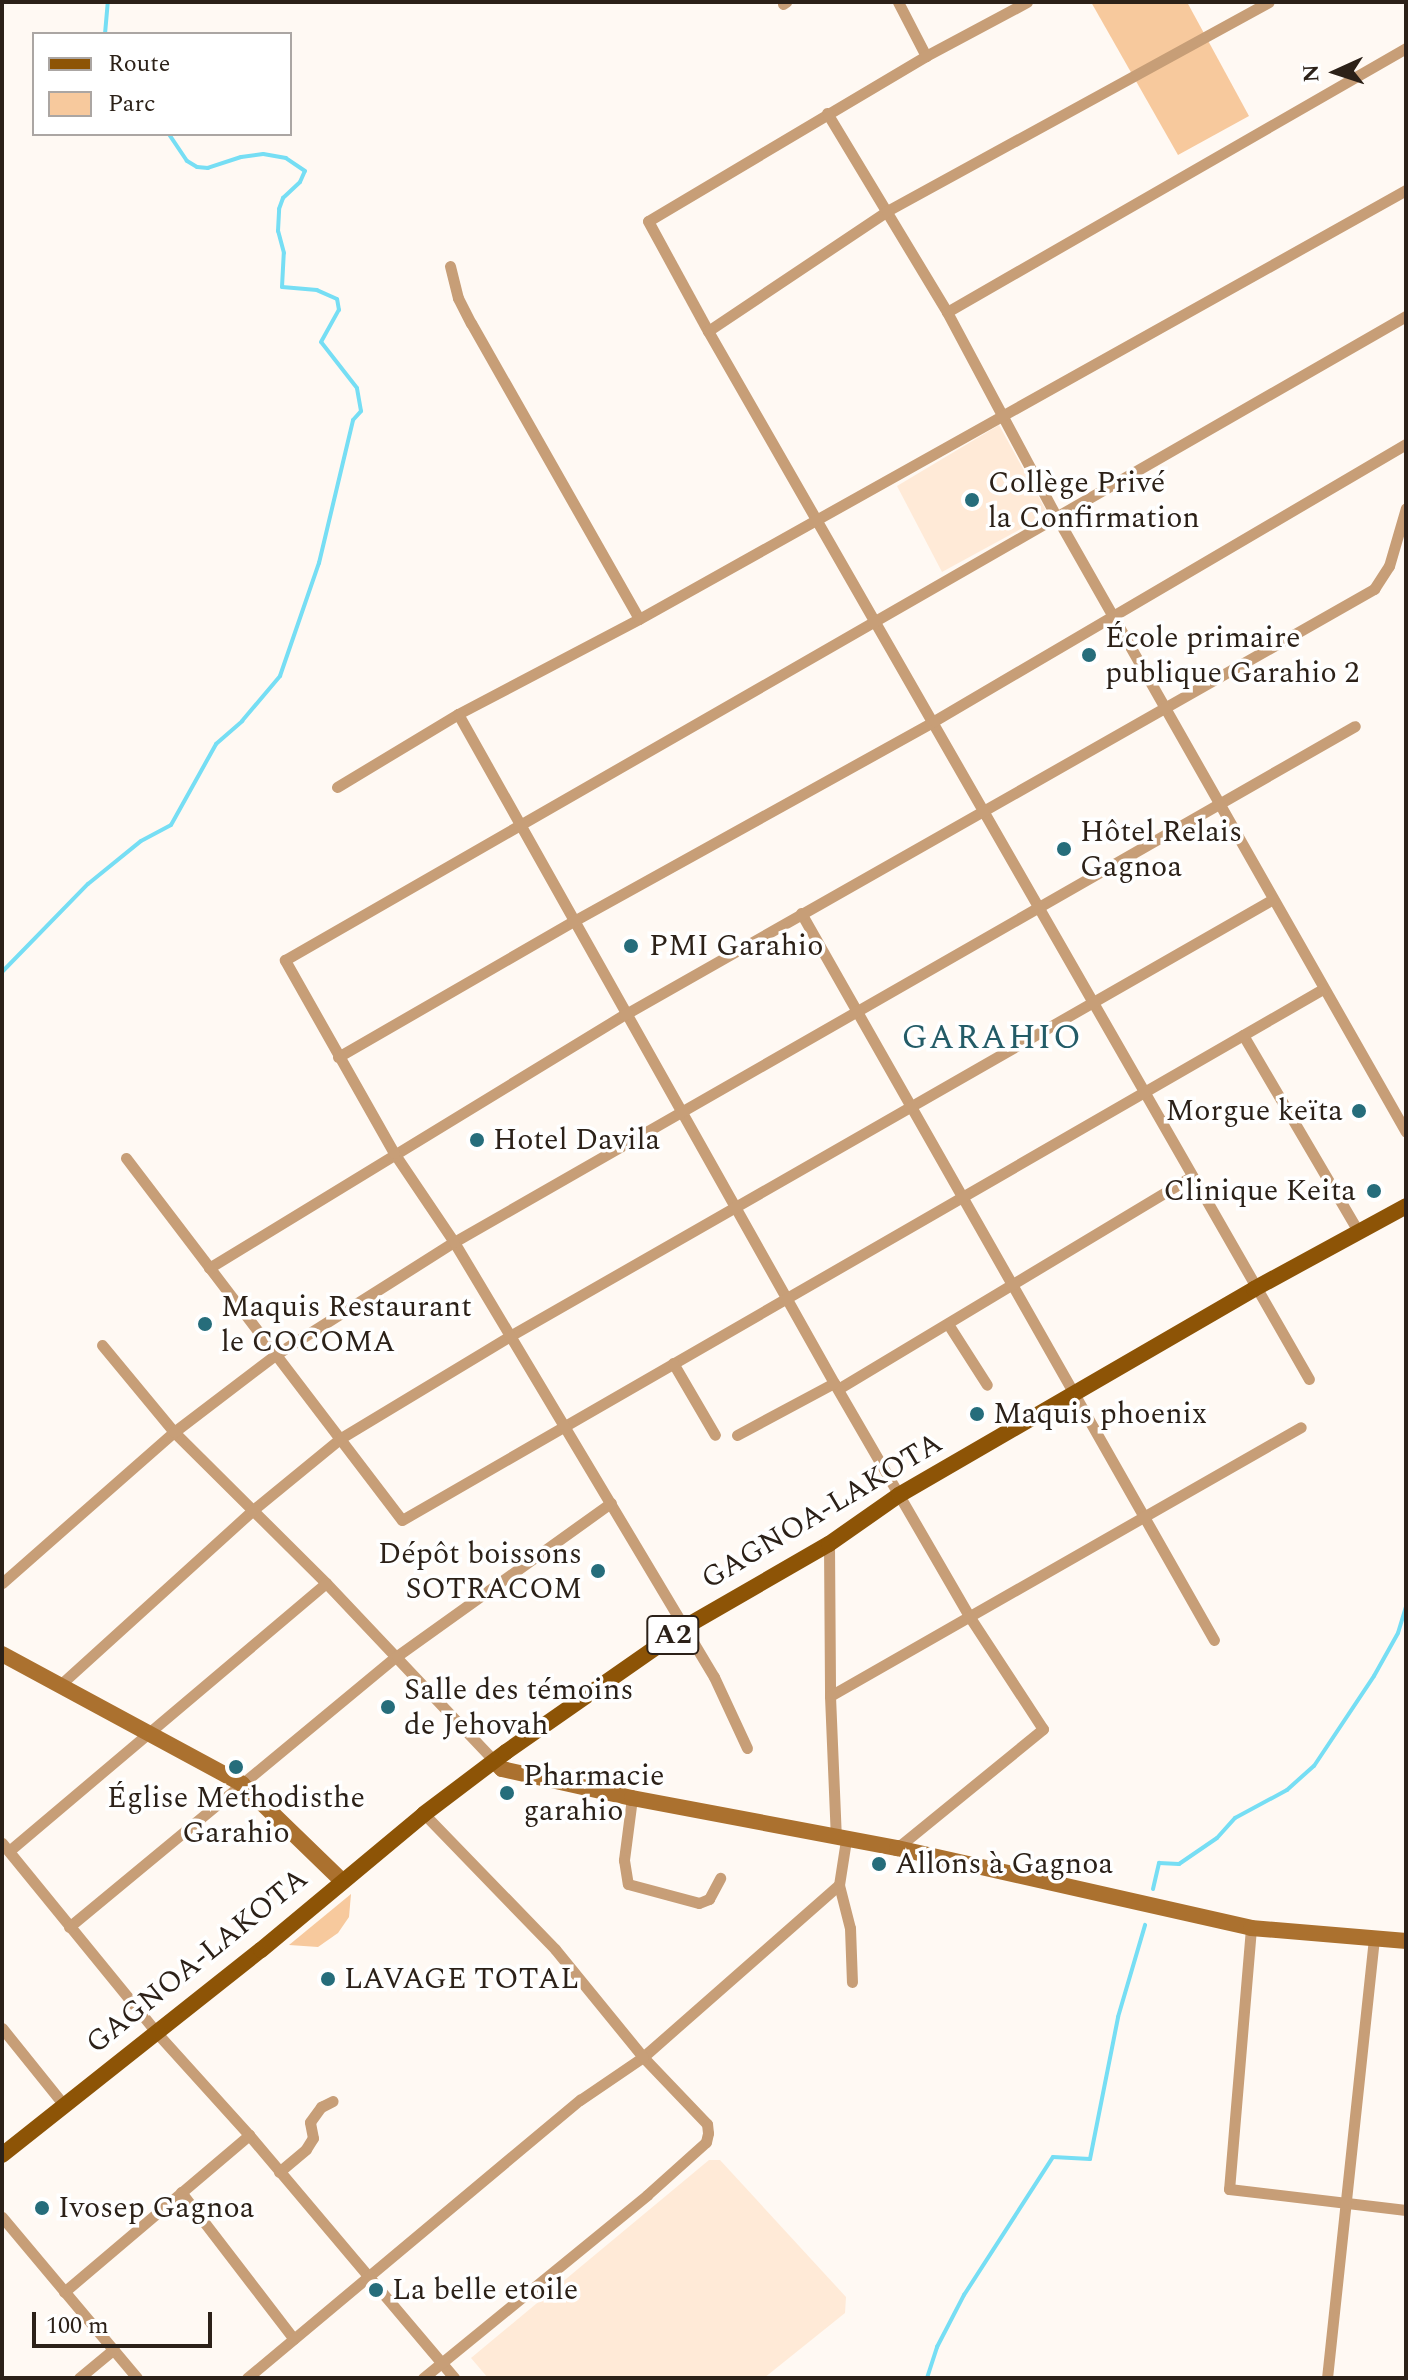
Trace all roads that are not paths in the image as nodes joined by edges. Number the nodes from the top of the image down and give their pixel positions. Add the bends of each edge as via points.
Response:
1 (898, 2) edge
2 (1027, 2) edge
3 (1269, 2) edge
4 (1406, 48) edge
5 (926, 56) junction
6 (827, 113) junction
7 (1406, 190) edge
8 (887, 211) junction
9 (450, 266) dead end
10 (947, 312) junction
11 (1406, 316) edge
12 (708, 331) junction
13 (999, 414) junction
14 (1406, 444) edge
15 (1406, 508) edge
16 (1056, 516) junction
17 (817, 517) junction
18 (1404, 524) edge
19 (1113, 617) junction
20 (639, 619) junction
21 (875, 620) junction
22 (1163, 706) junction
23 (458, 714) junction
24 (934, 721) junction
25 (1355, 726) dead end
26 (337, 787) dead end
27 (1219, 804) junction
28 (983, 809) junction
29 (517, 825) junction
30 (1273, 899) junction
31 (1038, 907) junction
32 (801, 913) junction
33 (572, 922) junction
34 (1323, 989) junction
35 (1092, 1003) junction
36 (855, 1013) junction
37 (624, 1015) junction
38 (1243, 1035) junction
39 (338, 1057) junction
40 (1143, 1092) junction
41 (913, 1105) junction
42 (680, 1113) junction
43 (1406, 1132) edge
44 (394, 1153) junction
45 (126, 1158) dead end
46 (1191, 1177) junction
47 (962, 1196) junction
48 (1406, 1206) edge
49 (734, 1208) junction
50 (1359, 1233) junction
51 (454, 1242) junction
52 (209, 1268) junction
53 (1012, 1286) junction
54 (1254, 1289) junction
55 (785, 1297) junction
56 (948, 1324) junction
57 (510, 1336) junction
58 (102, 1345) dead end
59 (275, 1355) junction
60 (673, 1363) junction
61 (1309, 1379) dead end
62 (987, 1385) dead end
63 (836, 1386) junction
64 (1074, 1394) junction
65 (563, 1424) junction
66 (1301, 1427) dead end
67 (174, 1432) junction
68 (715, 1435) dead end
69 (737, 1435) dead end
70 (341, 1438) junction
71 (899, 1495) junction
72 (611, 1503) junction
73 (253, 1510) junction
74 (1143, 1515) junction
75 (829, 1544) junction
76 (2, 1583) edge
77 (326, 1583) junction
78 (969, 1616) junction
79 (685, 1627) junction
80 (1214, 1640) dead end
81 (2, 1654) edge
82 (397, 1656) junction
83 (60, 1685) junction
84 (830, 1696) junction
85 (152, 1734) junction
86 (747, 1748) dead end
87 (495, 1762) junction
88 (242, 1784) junction
89 (632, 1798) junction
90 (424, 1814) junction
91 (841, 1838) junction
92 (6, 1847) edge
93 (897, 1848) junction
94 (720, 1878) dead end
95 (341, 1880) junction
96 (839, 1885) junction
97 (69, 1927) junction
98 (1251, 1928) junction
99 (1374, 1938) junction
100 (1406, 1941) edge
101 (852, 1982) dead end
102 (2, 2028) edge
103 (156, 2032) junction
104 (643, 2057) junction
105 (333, 2101) dead end
106 (64, 2105) junction
107 (249, 2135) junction
108 (2, 2155) edge
109 (279, 2172) junction
110 (181, 2192) junction
111 (1346, 2205) junction
112 (1406, 2210) edge
113 (2, 2217) edge
114 (368, 2276) junction
115 (64, 2292) junction
116 (294, 2339) junction
117 (114, 2349) junction
118 (441, 2363) junction
119 (79, 2378) edge
120 (137, 2378) edge
121 (247, 2378) edge
122 (423, 2378) edge
123 (454, 2378) edge
124 (1327, 2378) edge

1 - 5 street
2 - 5 street
3 - 8 street
4 - 10 street
5 - 6 street
6 - 8 street
6 - 12 street via 648,221
7 - 13 street
8 - 10 street
8 - 12 street
9 - 20 street via 471,323
10 - 13 street
11 - 16 street
12 - 17 street
13 - 16 street
13 - 17 street
14 - 19 street
15 - 18 street
16 - 19 street
16 - 21 street
17 - 20 street
17 - 21 street
18 - 22 street via 1374,589
19 - 22 street
19 - 24 street
20 - 23 street
21 - 24 street
21 - 29 street
22 - 27 street
22 - 28 street
23 - 26 street
23 - 29 street
24 - 28 street
24 - 33 street
25 - 27 street
27 - 30 street
27 - 31 street
28 - 31 street
28 - 32 street
29 - 33 street
29 - 39 street via 285,960
30 - 34 street
30 - 35 street
31 - 35 street
31 - 36 street
32 - 36 street
32 - 37 street
33 - 37 street
33 - 39 street
34 - 38 street
34 - 43 street
35 - 40 street
35 - 41 street
36 - 41 street
36 - 42 street
37 - 42 street
37 - 44 street
38 - 40 street
38 - 50 street
39 - 44 street
40 - 46 street
40 - 47 street
41 - 47 street
41 - 49 street
42 - 49 street
42 - 51 street
44 - 51 street
44 - 52 street
45 - 52 street
46 - 53 street
46 - 54 street
47 - 53 street
47 - 55 street
48 - 50 main road, GAGNOA-LAKOTA / A2
49 - 55 street
49 - 57 street
50 - 54 main road, GAGNOA-LAKOTA / A2
51 - 57 street
51 - 59 street
52 - 59 street
53 - 56 street
53 - 64 street
54 - 61 street
54 - 64 main road, GAGNOA-LAKOTA / A2
55 - 60 street
55 - 63 street
56 - 62 street
56 - 63 street
57 - 65 street
57 - 70 street
58 - 67 street
59 - 67 street
59 - 70 street
60 - 65 street
60 - 68 street
63 - 69 street
63 - 71 street
64 - 71 main road, GAGNOA-LAKOTA / A2
64 - 74 street
65 - 70 street via 402,1520
65 - 72 street
66 - 74 street
67 - 73 street
67 - 76 street
70 - 73 street
71 - 75 main road, GAGNOA-LAKOTA / A2
71 - 78 street
72 - 79 street
72 - 82 street
73 - 77 street
73 - 83 street
74 - 78 street
74 - 80 street
75 - 79 main road, GAGNOA-LAKOTA / A2
75 - 84 street
77 - 82 street
77 - 85 street
78 - 84 street
78 - 93 street via 1043,1729
79 - 86 street
79 - 87 main road, GAGNOA-LAKOTA / A2
81 - 83 street
82 - 87 street
82 - 88 street
83 - 85 street
84 - 91 street
85 - 88 street
85 - 92 street
87 - 89 street via 502,1769
87 - 90 main road, GAGNOA-LAKOTA / A2
88 - 95 street
88 - 97 street
89 - 91 street
89 - 94 street via 624,1860 628,1884 699,1903 709,1899
90 - 95 main road, GAGNOA-LAKOTA / A2
90 - 104 street via 555,1949
91 - 93 street
91 - 96 street
92 - 97 street
93 - 98 street
95 - 103 main road, GAGNOA-LAKOTA / A2
96 - 101 street via 850,1928
96 - 104 street
97 - 103 street
98 - 99 street
98 - 111 street via 1229,2189
99 - 100 street
99 - 111 street
102 - 106 street
103 - 106 main road, GAGNOA-LAKOTA / A2
103 - 107 street
104 - 114 street via 580,2100
104 - 118 street via 707,2124 706,2142
105 - 109 street via 310,2122 313,2138 306,2149
106 - 108 main road, GAGNOA-LAKOTA / A2
107 - 109 street
107 - 110 street
109 - 114 street
110 - 115 street
110 - 116 street
111 - 112 street
111 - 124 street
113 - 115 street
114 - 116 street
114 - 118 street
115 - 117 street
116 - 121 street
117 - 119 street
117 - 120 street
118 - 122 street
118 - 123 street

